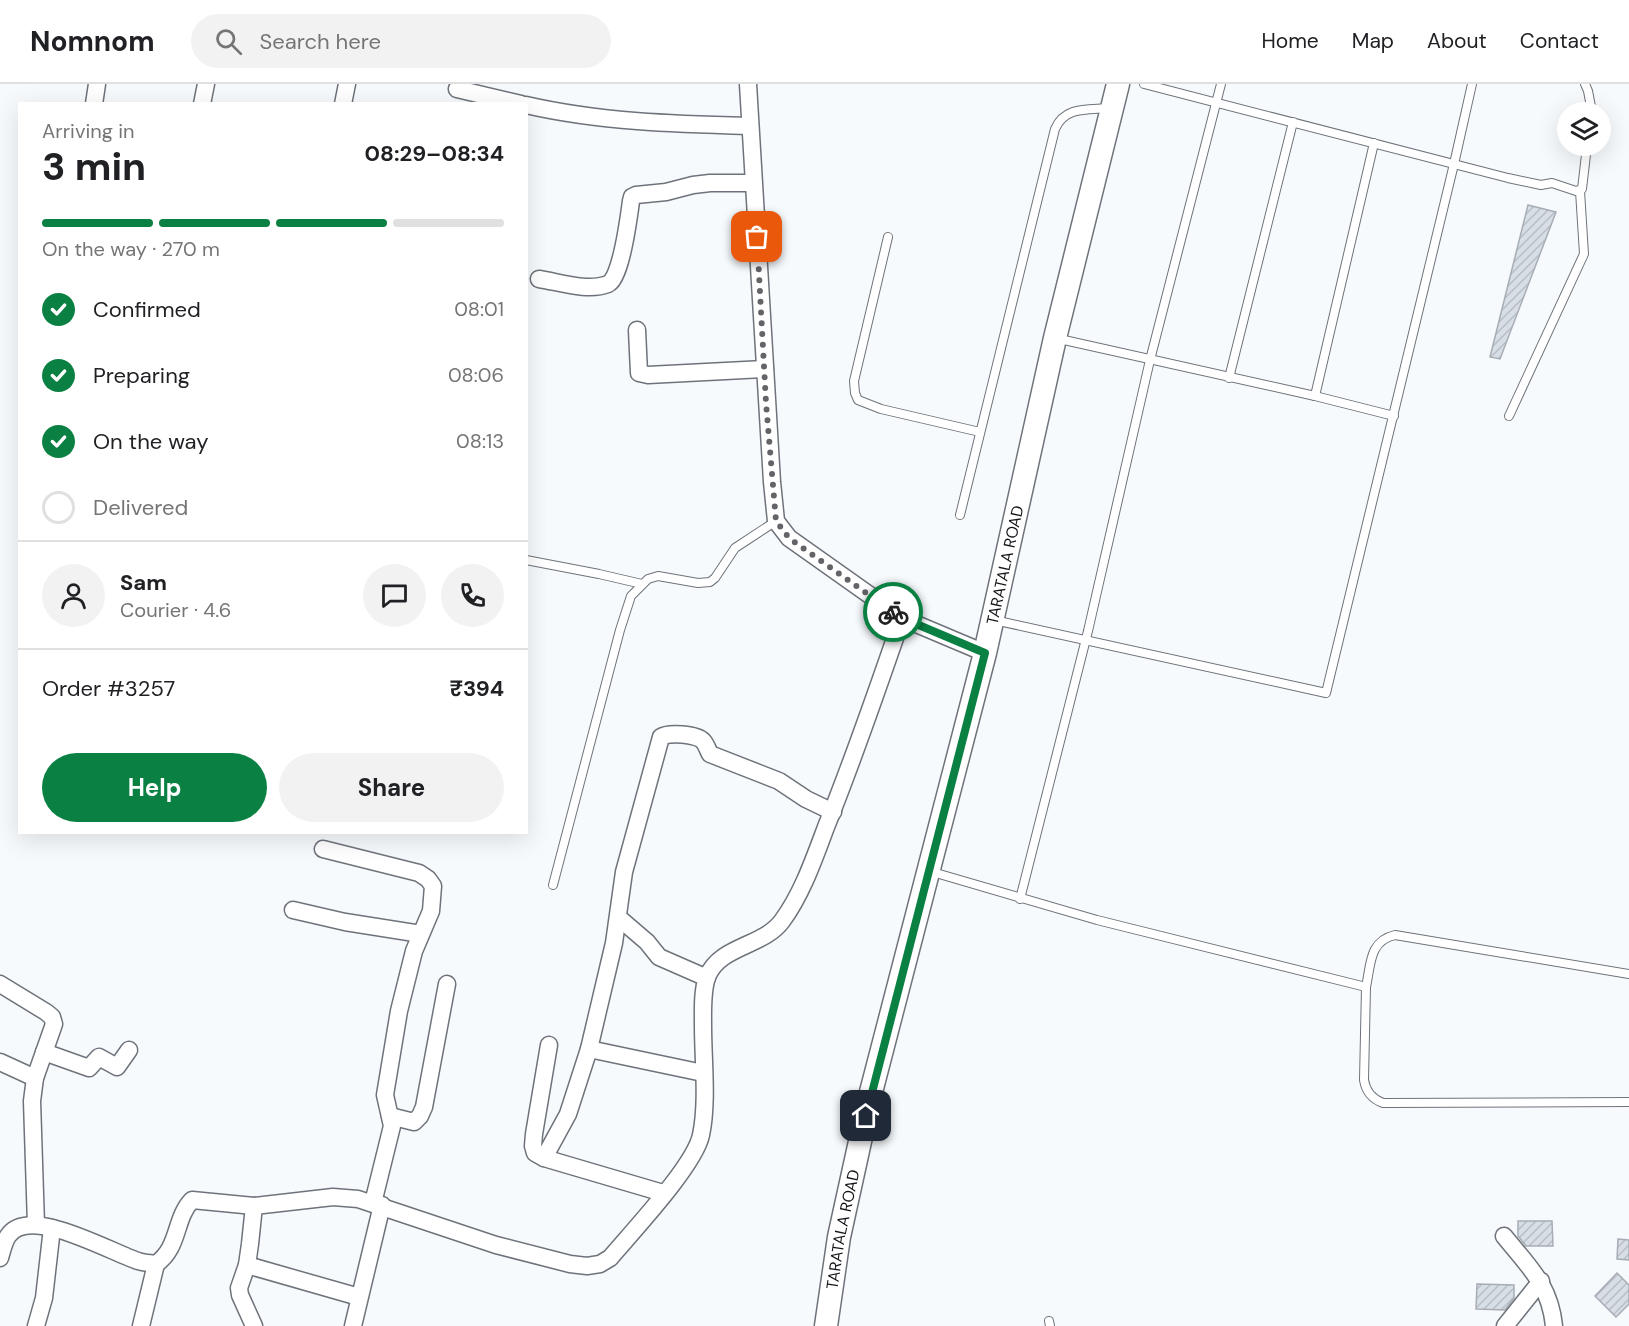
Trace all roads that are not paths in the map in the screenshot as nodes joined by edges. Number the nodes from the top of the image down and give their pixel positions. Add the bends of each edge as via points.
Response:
1 (97, 84) edge
2 (206, 84) edge
3 (347, 84) edge
4 (748, 84) edge
5 (1118, 84) edge
6 (1144, 84) edge
7 (1221, 84) edge
8 (1472, 84) edge
9 (1585, 84) edge
10 (457, 88) dead end
11 (94, 102) edge
12 (202, 102) edge
13 (343, 102) edge
14 (513, 102) edge
15 (1216, 102) junction
16 (1590, 102) edge
17 (528, 105) edge
18 (1113, 108) junction
19 (1293, 122) junction
20 (750, 126) junction
21 (1374, 143) junction
22 (1586, 156) edge
23 (1455, 164) junction
24 (753, 183) junction
25 (1580, 191) junction
26 (888, 237) dead end
27 (539, 279) dead end
28 (637, 330) dead end
29 (1055, 338) junction
30 (1150, 360) junction
31 (765, 369) junction
32 (1229, 378) junction
33 (1315, 396) junction
34 (1394, 416) junction
35 (1509, 416) dead end
36 (980, 432) junction
37 (960, 515) dead end
38 (776, 521) junction
39 (528, 561) edge
40 (642, 584) junction
41 (902, 618) junction
42 (993, 620) junction
43 (1086, 641) junction
44 (985, 653) junction
45 (833, 812) junction
46 (323, 849) dead end
47 (928, 871) junction
48 (553, 885) dead end
49 (1020, 899) junction
50 (293, 910) dead end
51 (619, 918) junction
52 (421, 934) junction
53 (1629, 974) edge
54 (707, 978) junction
55 (0, 984) edge
56 (447, 984) dead end
57 (1366, 987) junction
58 (549, 1045) dead end
59 (589, 1049) junction
60 (129, 1050) dead end
61 (44, 1052) junction
62 (0, 1062) edge
63 (703, 1072) junction
64 (35, 1078) junction
65 (1629, 1102) edge
66 (390, 1116) junction
67 (544, 1158) junction
68 (663, 1193) junction
69 (377, 1204) junction
70 (254, 1206) junction
71 (44, 1226) junction
72 (1504, 1236) dead end
73 (0, 1258) edge
74 (156, 1264) junction
75 (247, 1264) junction
76 (1541, 1281) junction
77 (359, 1297) junction
78 (36, 1326) edge
79 (141, 1326) edge
80 (254, 1326) edge
81 (353, 1326) edge
82 (826, 1326) edge
83 (1505, 1326) edge
84 (1554, 1326) edge

1 - 11 street
2 - 12 street
3 - 13 street
4 - 20 street
5 - 18 street, TARATALA ROAD
6 - 15 lane
7 - 15 lane
8 - 23 lane
9 - 16 lane
10 - 14 street
15 - 19 lane
15 - 30 lane
17 - 20 street via 619,119
18 - 29 street, TARATALA ROAD
18 - 36 lane via 1077,111 1059,119
19 - 21 lane
19 - 32 lane
20 - 24 street
21 - 23 lane
21 - 33 lane
22 - 25 lane
23 - 25 lane
23 - 34 lane
24 - 27 street via 701,184 636,195 632,197 612,282 585,286
24 - 31 street
25 - 35 lane via 1584,254
26 - 36 lane via 854,381 858,400
28 - 31 street via 639,373
29 - 30 lane
29 - 42 street, TARATALA ROAD
30 - 32 lane
30 - 43 lane
31 - 38 street
32 - 33 lane
33 - 34 lane
34 - 43 lane via 1326,693
36 - 37 lane
38 - 40 lane via 735,548 710,582 658,576
38 - 41 street via 789,538
39 - 40 lane
40 - 48 lane via 632,596 620,630
41 - 44 street
41 - 45 street
42 - 43 lane
42 - 44 street, TARATALA ROAD
43 - 49 lane
44 - 47 street, TARATALA ROAD
45 - 51 street via 779,781 710,754 703,740 665,735 660,741 624,872
45 - 54 street via 806,879 781,922 714,963
46 - 52 street via 408,870 428,879 434,897
47 - 49 lane
47 - 82 street, TARATALA ROAD via 863,1128 839,1237
49 - 57 lane
50 - 52 street
51 - 54 street via 660,957
51 - 59 street
52 - 66 street via 399,1011 387,1078
53 - 57 lane via 1395,935 1384,938 1374,948
54 - 63 street
55 - 61 street via 52,1017 54,1023
56 - 66 street via 424,1107 414,1122
57 - 65 lane via 1364,1080 1365,1088 1378,1101 1394,1105
58 - 67 street via 533,1146 535,1153
59 - 63 street
59 - 67 street via 568,1114
60 - 61 street via 117,1067 99,1056 89,1068
61 - 64 street
62 - 64 street
63 - 68 street via 701,1137 690,1160
64 - 71 street via 32,1101
66 - 69 street via 392,1125
67 - 68 street
68 - 69 street via 610,1258 587,1266 496,1245
69 - 70 street via 333,1197
69 - 77 street
70 - 74 street via 192,1200 185,1208 167,1256
70 - 75 street
71 - 73 street via 22,1227 9,1235
71 - 74 street via 139,1262
71 - 78 street via 44,1298
72 - 76 street
74 - 79 street
75 - 77 street
75 - 80 street via 239,1288
76 - 83 street
76 - 84 street via 1551,1304
77 - 81 street

